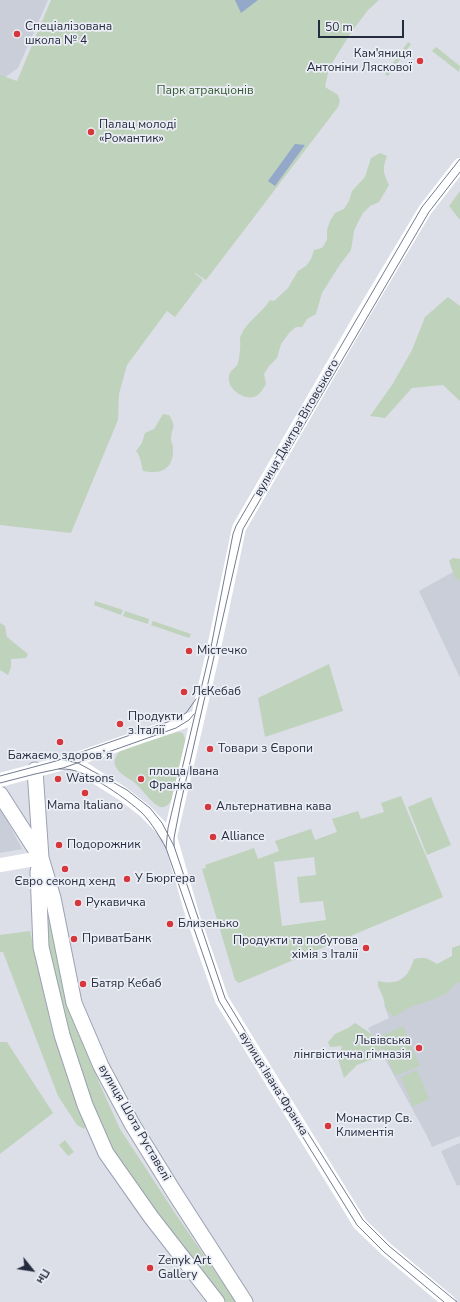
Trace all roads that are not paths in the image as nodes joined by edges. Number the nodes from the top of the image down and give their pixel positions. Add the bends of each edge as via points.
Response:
1 (460, 165) edge
2 (197, 717) junction
3 (71, 761) junction
4 (35, 770) junction
5 (0, 780) edge
6 (0, 794) edge
7 (170, 837) junction
8 (41, 858) junction
9 (0, 865) edge
10 (444, 1298) edge
11 (217, 1302) edge
12 (245, 1302) edge

1 - 2 main road, вулиця Дмитра Вітовського via 421,216 239,528
2 - 3 main road
2 - 7 main road
3 - 4 main road
3 - 7 main road via 145,811
4 - 5 main road
4 - 8 main road
6 - 8 main road, вулиця Шота Руставелі
7 - 10 main road, вулиця Івана Франка via 193,917 222,1000 360,1224
8 - 9 main road
8 - 11 main road via 38,872 41,947 62,1036 85,1105 106,1153 151,1217
8 - 12 main road, вулиця Шота Руставелі via 53,898 74,1003 101,1066 132,1124

